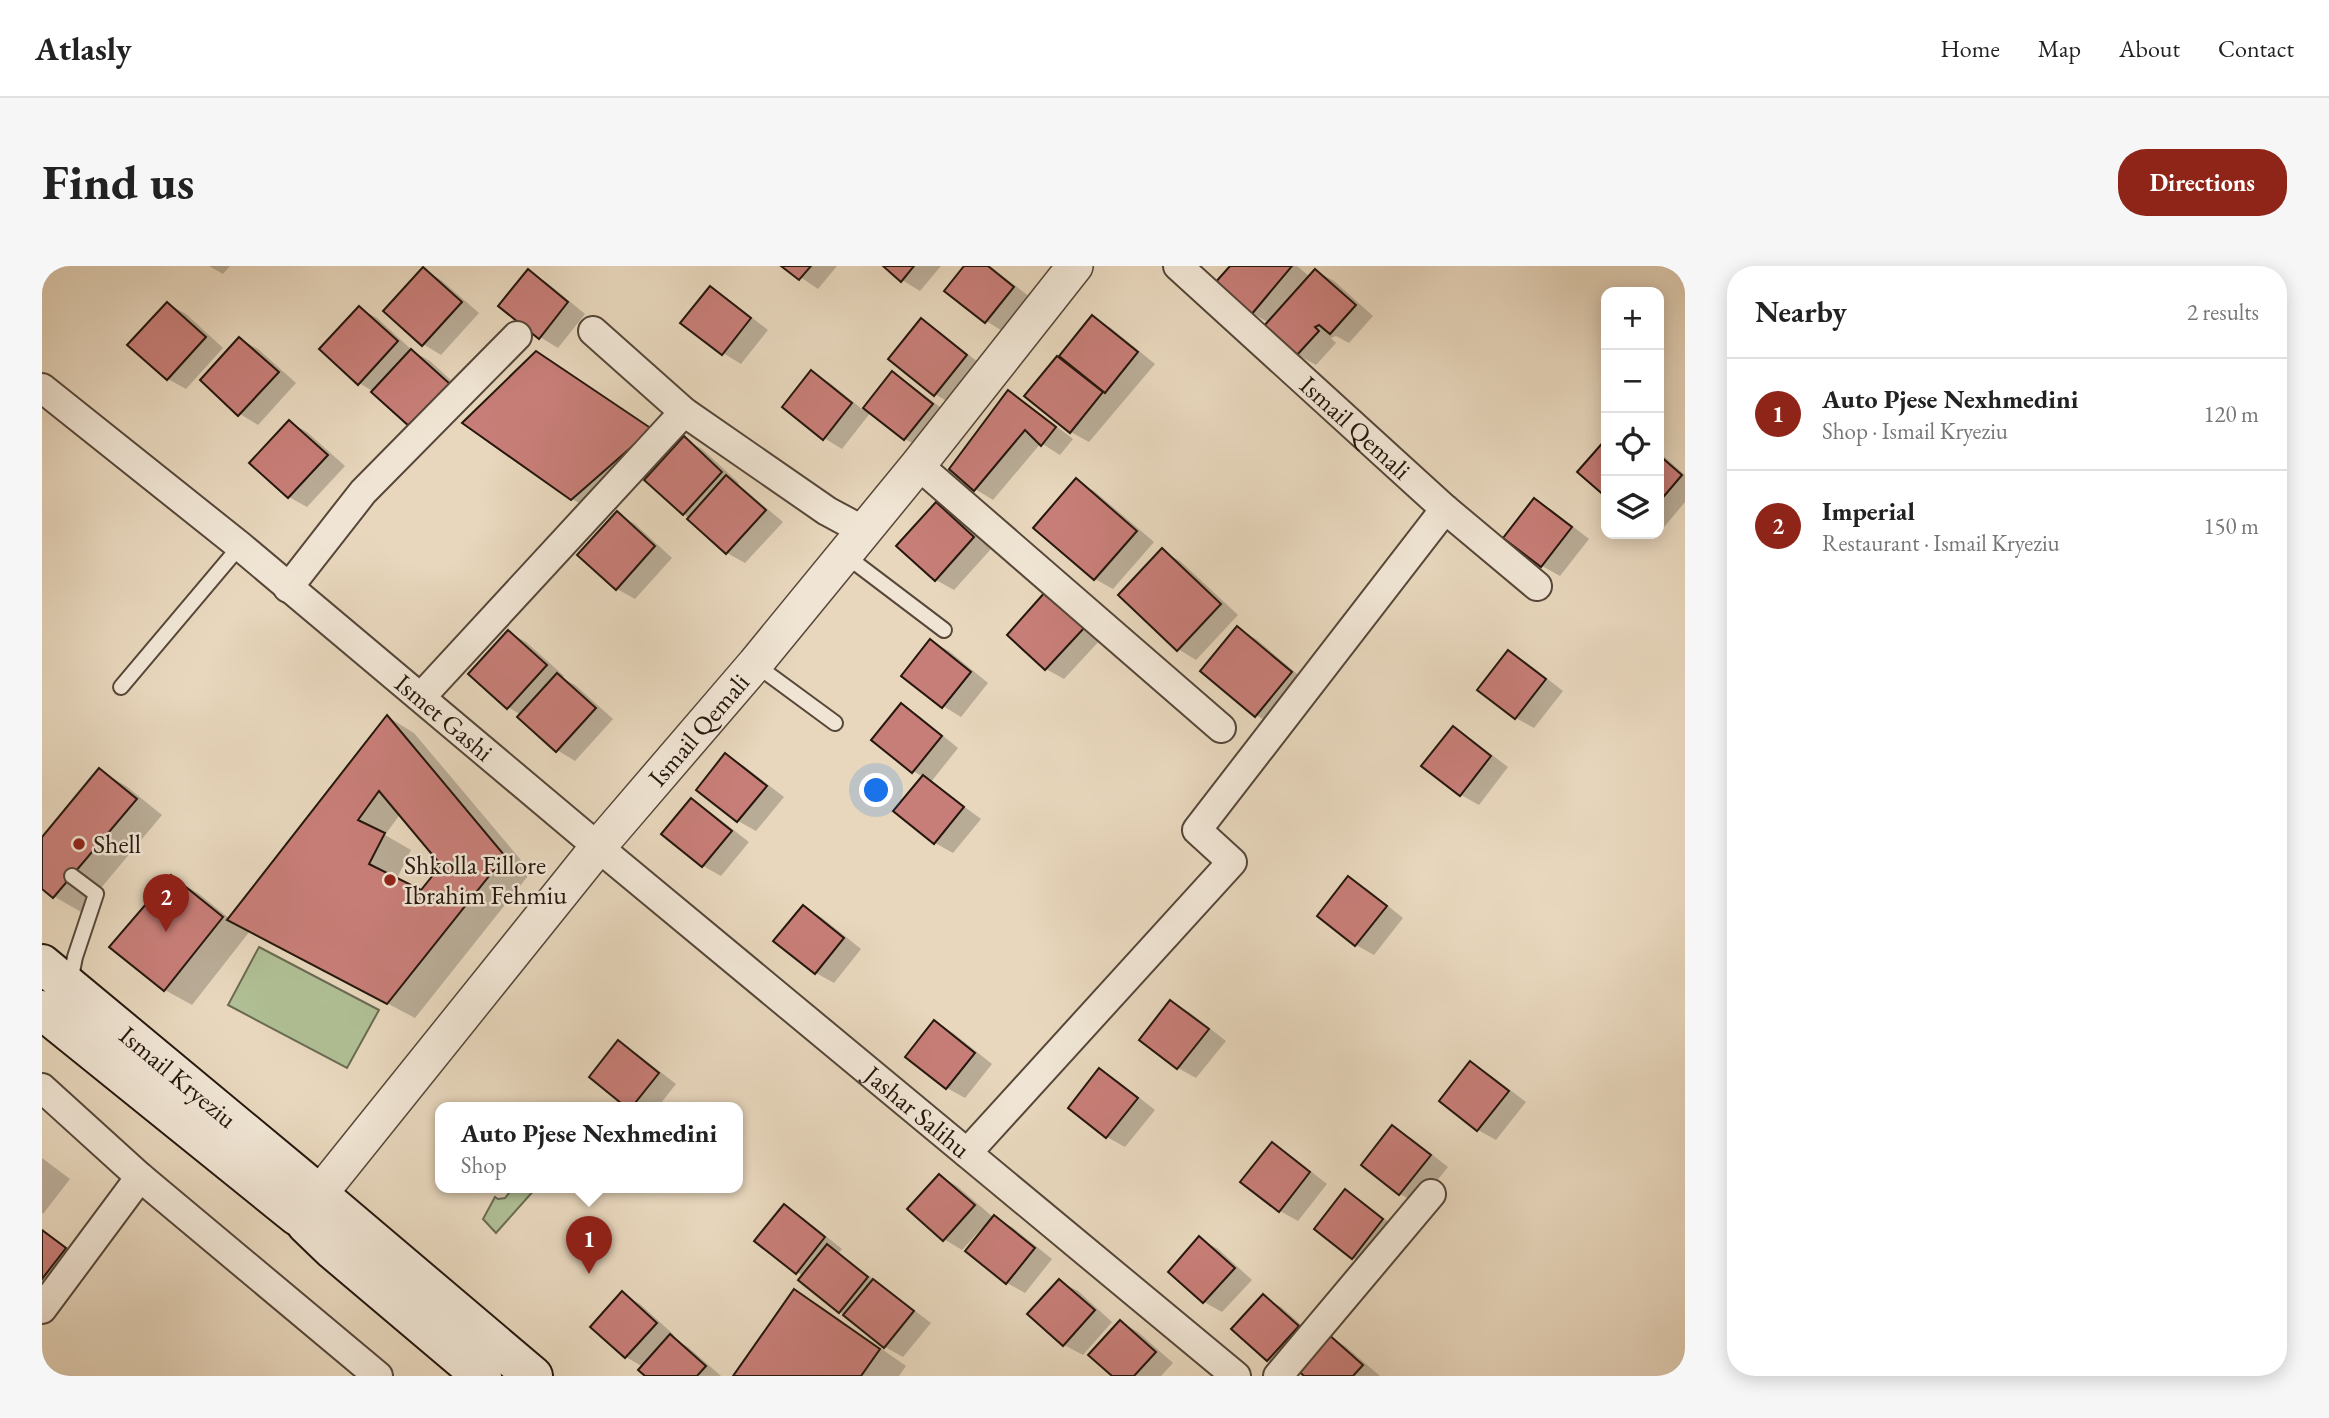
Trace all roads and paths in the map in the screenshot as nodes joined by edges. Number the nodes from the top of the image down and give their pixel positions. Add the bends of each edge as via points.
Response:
1 (1075, 266) edge
2 (1178, 266) edge
3 (593, 331) dead end
4 (517, 336) dead end
5 (42, 388) edge
6 (684, 412) junction
7 (918, 465) junction
8 (1445, 509) junction
9 (855, 543) junction
10 (240, 546) junction
11 (1536, 586) dead end
12 (288, 588) junction
13 (944, 630) dead end
14 (755, 664) junction
15 (121, 687) dead end
16 (421, 697) junction
17 (835, 723) dead end
18 (1221, 728) dead end
19 (598, 847) junction
20 (72, 876) dead end
21 (51, 987) edge
22 (42, 1088) edge
23 (967, 1153) junction
24 (140, 1177) junction
25 (1431, 1194) dead end
26 (313, 1205) junction
27 (42, 1308) edge
28 (347, 1367) edge
29 (378, 1376) edge
30 (482, 1376) edge
31 (533, 1376) edge
32 (1236, 1376) edge
33 (1278, 1376) edge

1 - 7 street, Ismail Qemali
2 - 8 street, Ismail Qemali
3 - 6 street
4 - 12 street via 363,492
5 - 10 street, Ismet Gashi
6 - 9 street via 827,512
6 - 16 street
7 - 9 street, Ismail Qemali
7 - 18 street
8 - 11 street, Ismail Qemali
8 - 23 street via 1197,830 1232,862
9 - 13 lane
9 - 14 street, Ismail Qemali
10 - 12 street, Ismet Gashi
10 - 15 lane
12 - 16 street, Ismet Gashi
14 - 17 lane
14 - 19 street, Ismail Qemali
16 - 19 street, Ismet Gashi
19 - 23 street, Jashar Salihu
19 - 26 street, Ismail Qemali
20 - 21 lane via 96,894 75,957
21 - 26 main road, Ismail Kryeziu via 256,1140
22 - 24 street
23 - 32 street, Jashar Salihu
24 - 27 street
24 - 28 street
25 - 33 street
26 - 30 main road, Ismail Kryeziu via 333,1250
26 - 31 main road, Ismail Kryeziu
28 - 29 street

